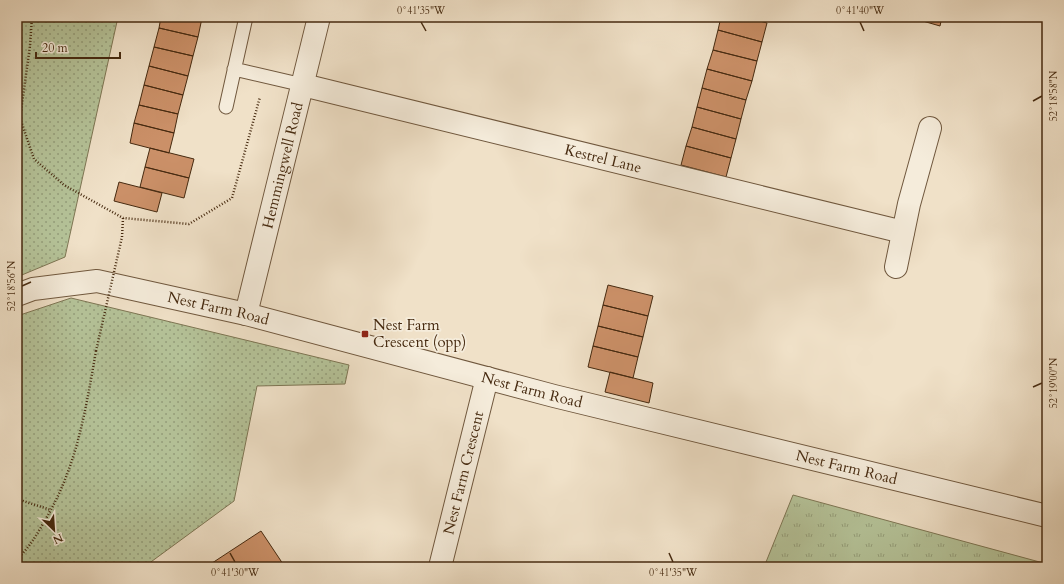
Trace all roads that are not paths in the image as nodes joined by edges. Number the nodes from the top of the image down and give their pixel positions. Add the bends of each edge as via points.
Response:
1 (246, 17) edge
2 (319, 17) edge
3 (234, 69) junction
4 (302, 85) junction
5 (226, 107) dead end
6 (930, 128) dead end
7 (903, 232) junction
8 (896, 267) dead end
9 (17, 295) edge
10 (246, 314) junction
11 (488, 378) junction
12 (1047, 516) edge
13 (440, 567) edge

1 - 3 lane
2 - 4 street, Hemmingwell Road
3 - 4 lane
3 - 5 lane
4 - 7 street, Kestrel Lane
4 - 10 street, Hemmingwell Road
6 - 7 street
7 - 8 street
9 - 10 street, Nest Farm Road via 33,289 97,281
10 - 11 street, Nest Farm Road
11 - 12 street, Nest Farm Road
11 - 13 street, Nest Farm Crescent

